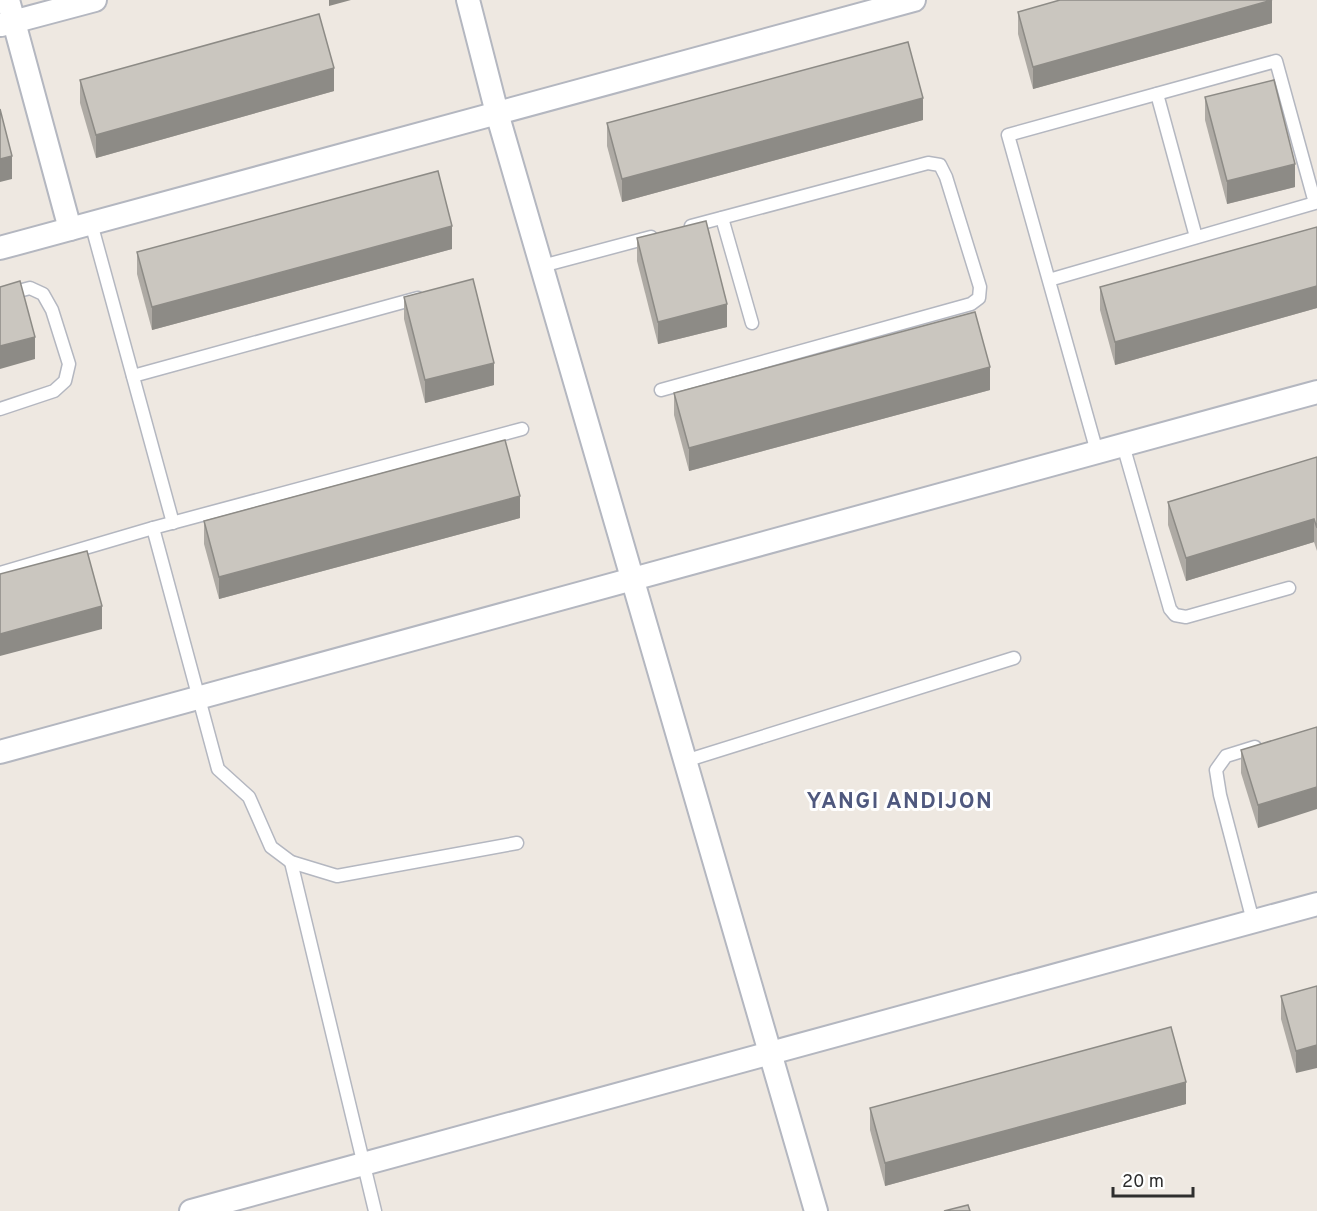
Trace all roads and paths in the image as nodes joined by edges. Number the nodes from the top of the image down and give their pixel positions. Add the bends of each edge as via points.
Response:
1 (95, 0) edge
2 (468, 0) edge
3 (914, 0) edge
4 (7, 15) edge
5 (1157, 94) junction
6 (497, 113) junction
7 (722, 218) junction
8 (80, 226) junction
9 (1196, 237) junction
10 (0, 248) edge
11 (542, 266) junction
12 (1049, 280) junction
13 (429, 294) edge
14 (0, 296) edge
15 (752, 323) dead end
16 (133, 376) junction
17 (661, 390) dead end
18 (1317, 392) edge
19 (0, 409) edge
20 (522, 429) dead end
21 (1123, 445) junction
22 (1097, 452) junction
23 (173, 523) junction
24 (153, 528) junction
25 (0, 573) edge
26 (633, 579) junction
27 (1289, 588) dead end
28 (1014, 658) dead end
29 (200, 698) junction
30 (1272, 742) edge
31 (0, 752) edge
32 (685, 760) junction
33 (517, 843) dead end
34 (291, 862) junction
35 (1317, 904) edge
36 (1253, 921) junction
37 (770, 1052) junction
38 (364, 1165) junction
39 (191, 1211) edge
40 (375, 1211) edge
41 (816, 1211) edge

1 - 4 street
2 - 6 street
3 - 6 street
4 - 8 street
5 - 9 lane
5 - 9 lane via 1276,61 1315,203
5 - 12 lane via 1008,135
6 - 8 street
6 - 11 street
7 - 11 lane
7 - 15 lane
7 - 17 lane via 928,163 940,165 980,287 979,298 971,304
8 - 10 street
8 - 16 lane
9 - 12 lane
11 - 26 street
12 - 22 lane
13 - 16 lane
14 - 19 lane via 30,288 43,294 69,364 65,381 54,391
16 - 23 lane
18 - 21 street
20 - 23 lane
21 - 22 street
21 - 27 lane via 1170,609 1175,615 1186,617
22 - 26 street
23 - 24 lane
24 - 25 lane
24 - 29 lane
26 - 29 street
26 - 32 street
28 - 32 lane
29 - 31 street
29 - 34 lane via 218,769 249,797 271,847
30 - 36 lane via 1226,756 1216,770
32 - 37 street
33 - 34 lane via 337,876
34 - 38 lane
35 - 36 street
36 - 37 street
37 - 38 street
37 - 41 street
38 - 39 street
38 - 40 lane

